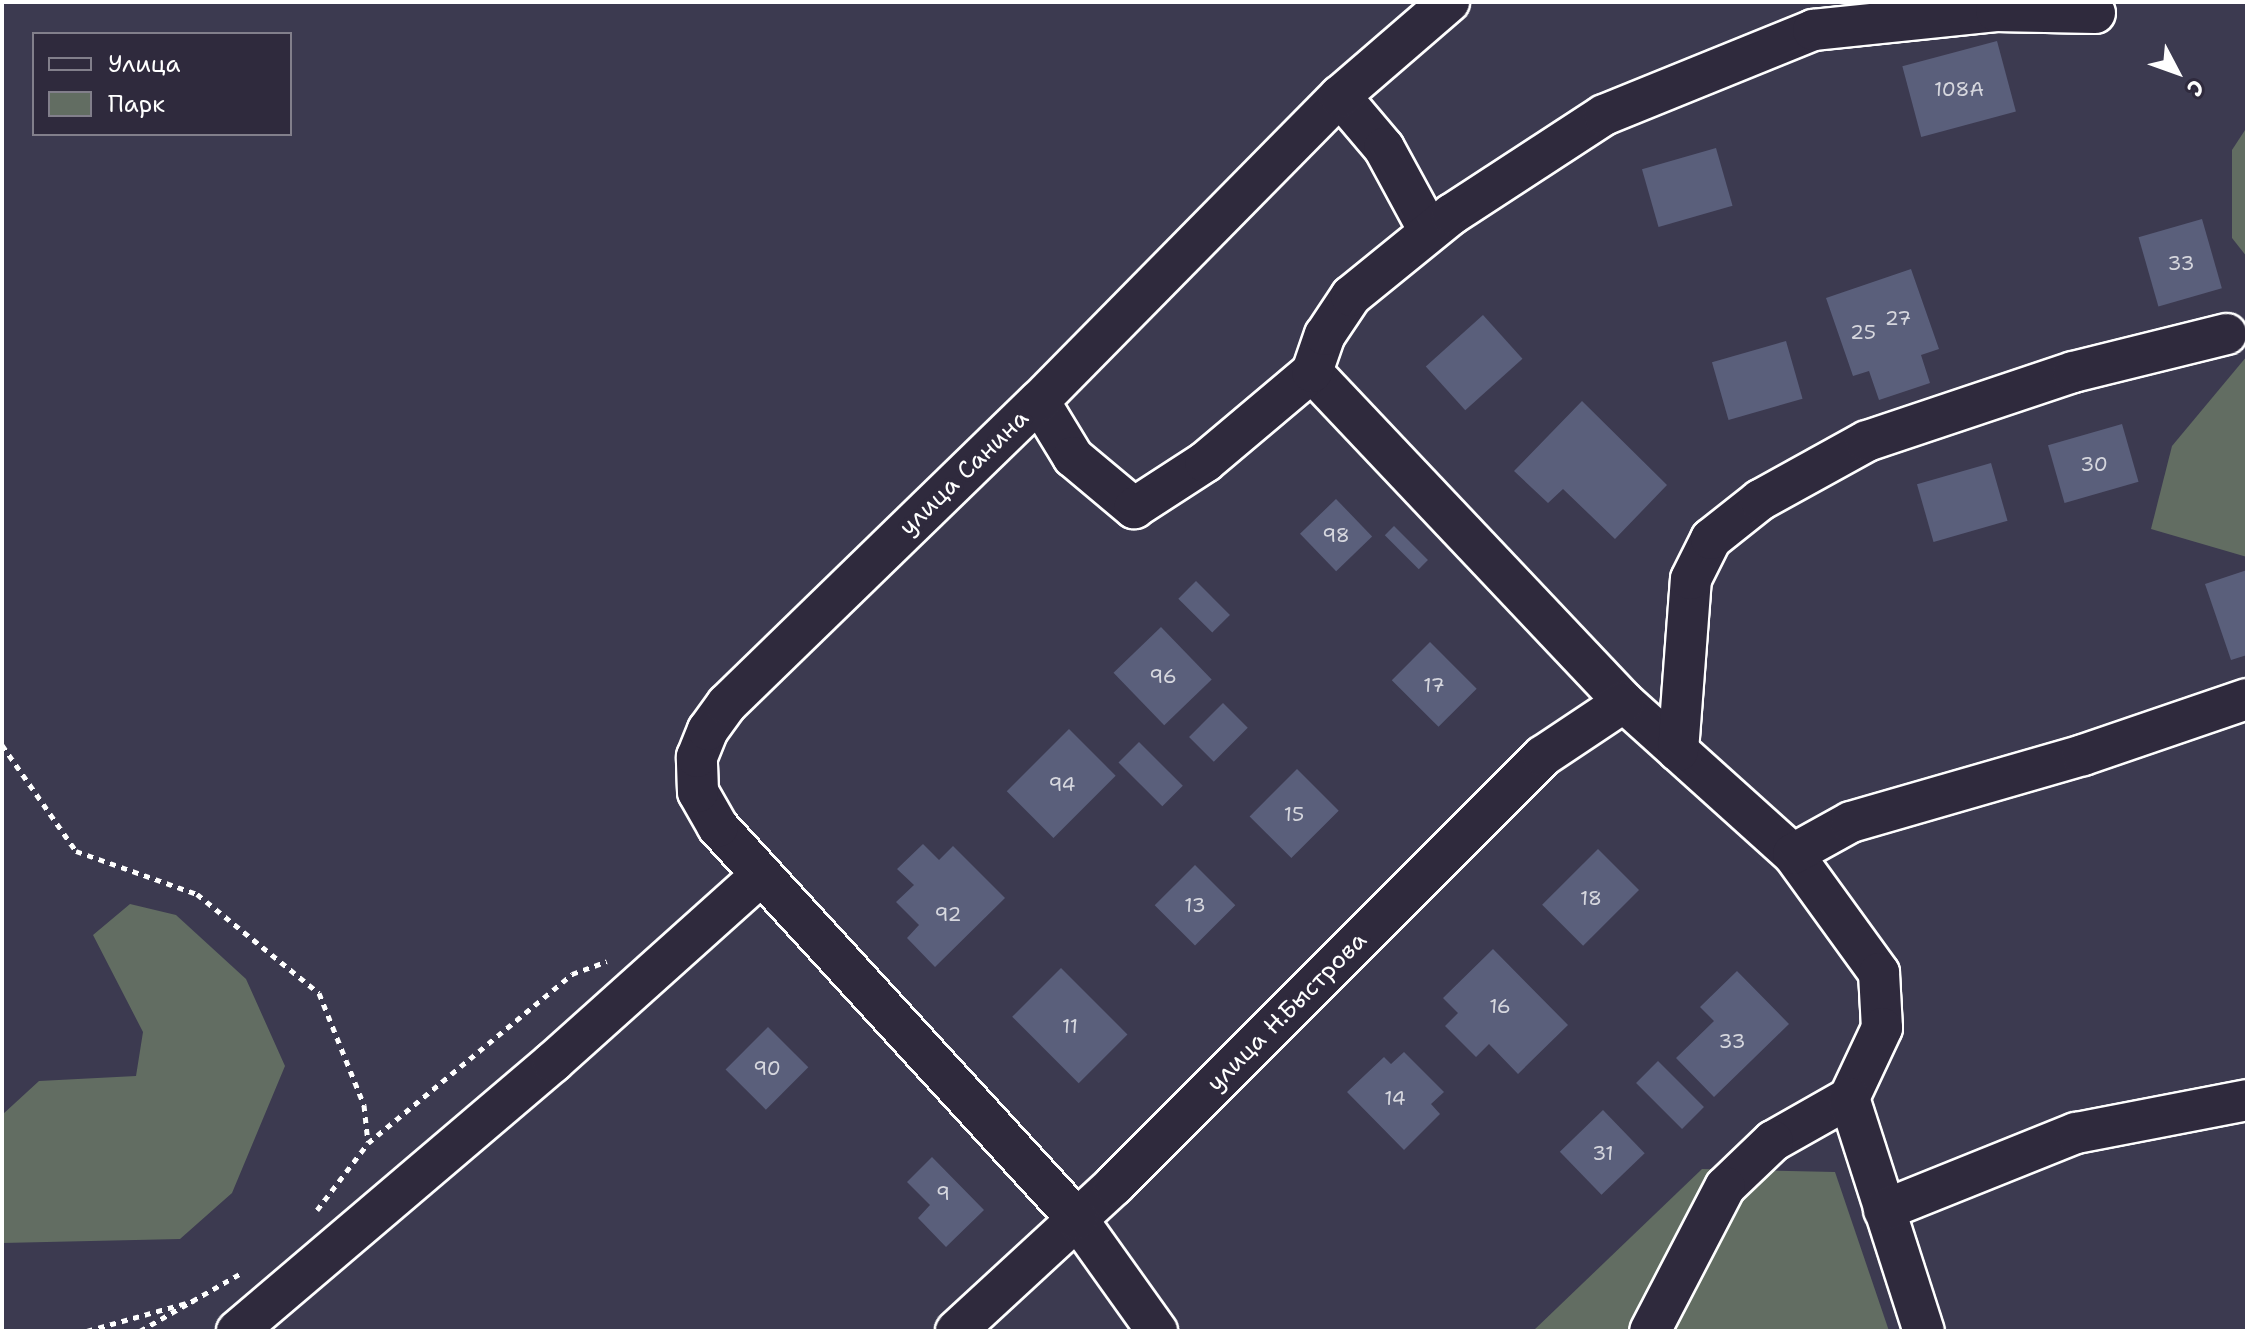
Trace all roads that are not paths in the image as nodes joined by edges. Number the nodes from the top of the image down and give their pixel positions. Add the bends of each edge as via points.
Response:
1 (1449, 2) edge
2 (2095, 13) dead end
3 (1340, 96) junction
4 (1429, 231) junction
5 (2226, 334) dead end
6 (1312, 372) junction
7 (1039, 401) junction
8 (2247, 699) edge
9 (1624, 702) junction
10 (1678, 751) junction
11 (1793, 854) junction
12 (759, 877) junction
13 (1849, 1098) junction
14 (2247, 1100) edge
15 (1884, 1210) junction
16 (1077, 1219) junction
17 (237, 1331) edge
18 (956, 1331) edge
19 (1157, 1331) edge
20 (1650, 1331) edge
21 (1924, 1331) edge

1 - 3 street, улица Санина
2 - 4 street via 1996,11 1813,30 1604,115
3 - 4 street via 1384,148
3 - 7 street, улица Санина
4 - 6 street via 1351,296 1325,335
5 - 10 street via 2073,372 1867,441 1760,500 1711,539 1691,579
6 - 7 street via 1205,462 1134,508 1073,457
6 - 9 street
7 - 12 street, улица Санина via 727,704 708,730 697,757 698,792 718,827
8 - 11 street via 2083,755 1851,822
9 - 10 street
9 - 16 street, улица Н.Быстрова via 1543,756
10 - 11 street
11 - 13 street via 1879,973 1882,1028
12 - 16 street, улица Санина
12 - 17 street via 553,1062
13 - 15 street
13 - 20 street via 1773,1141 1725,1187
14 - 15 street via 2076,1133
15 - 21 street
16 - 18 street, улица Н.Быстрова
16 - 19 street, улица Санина

